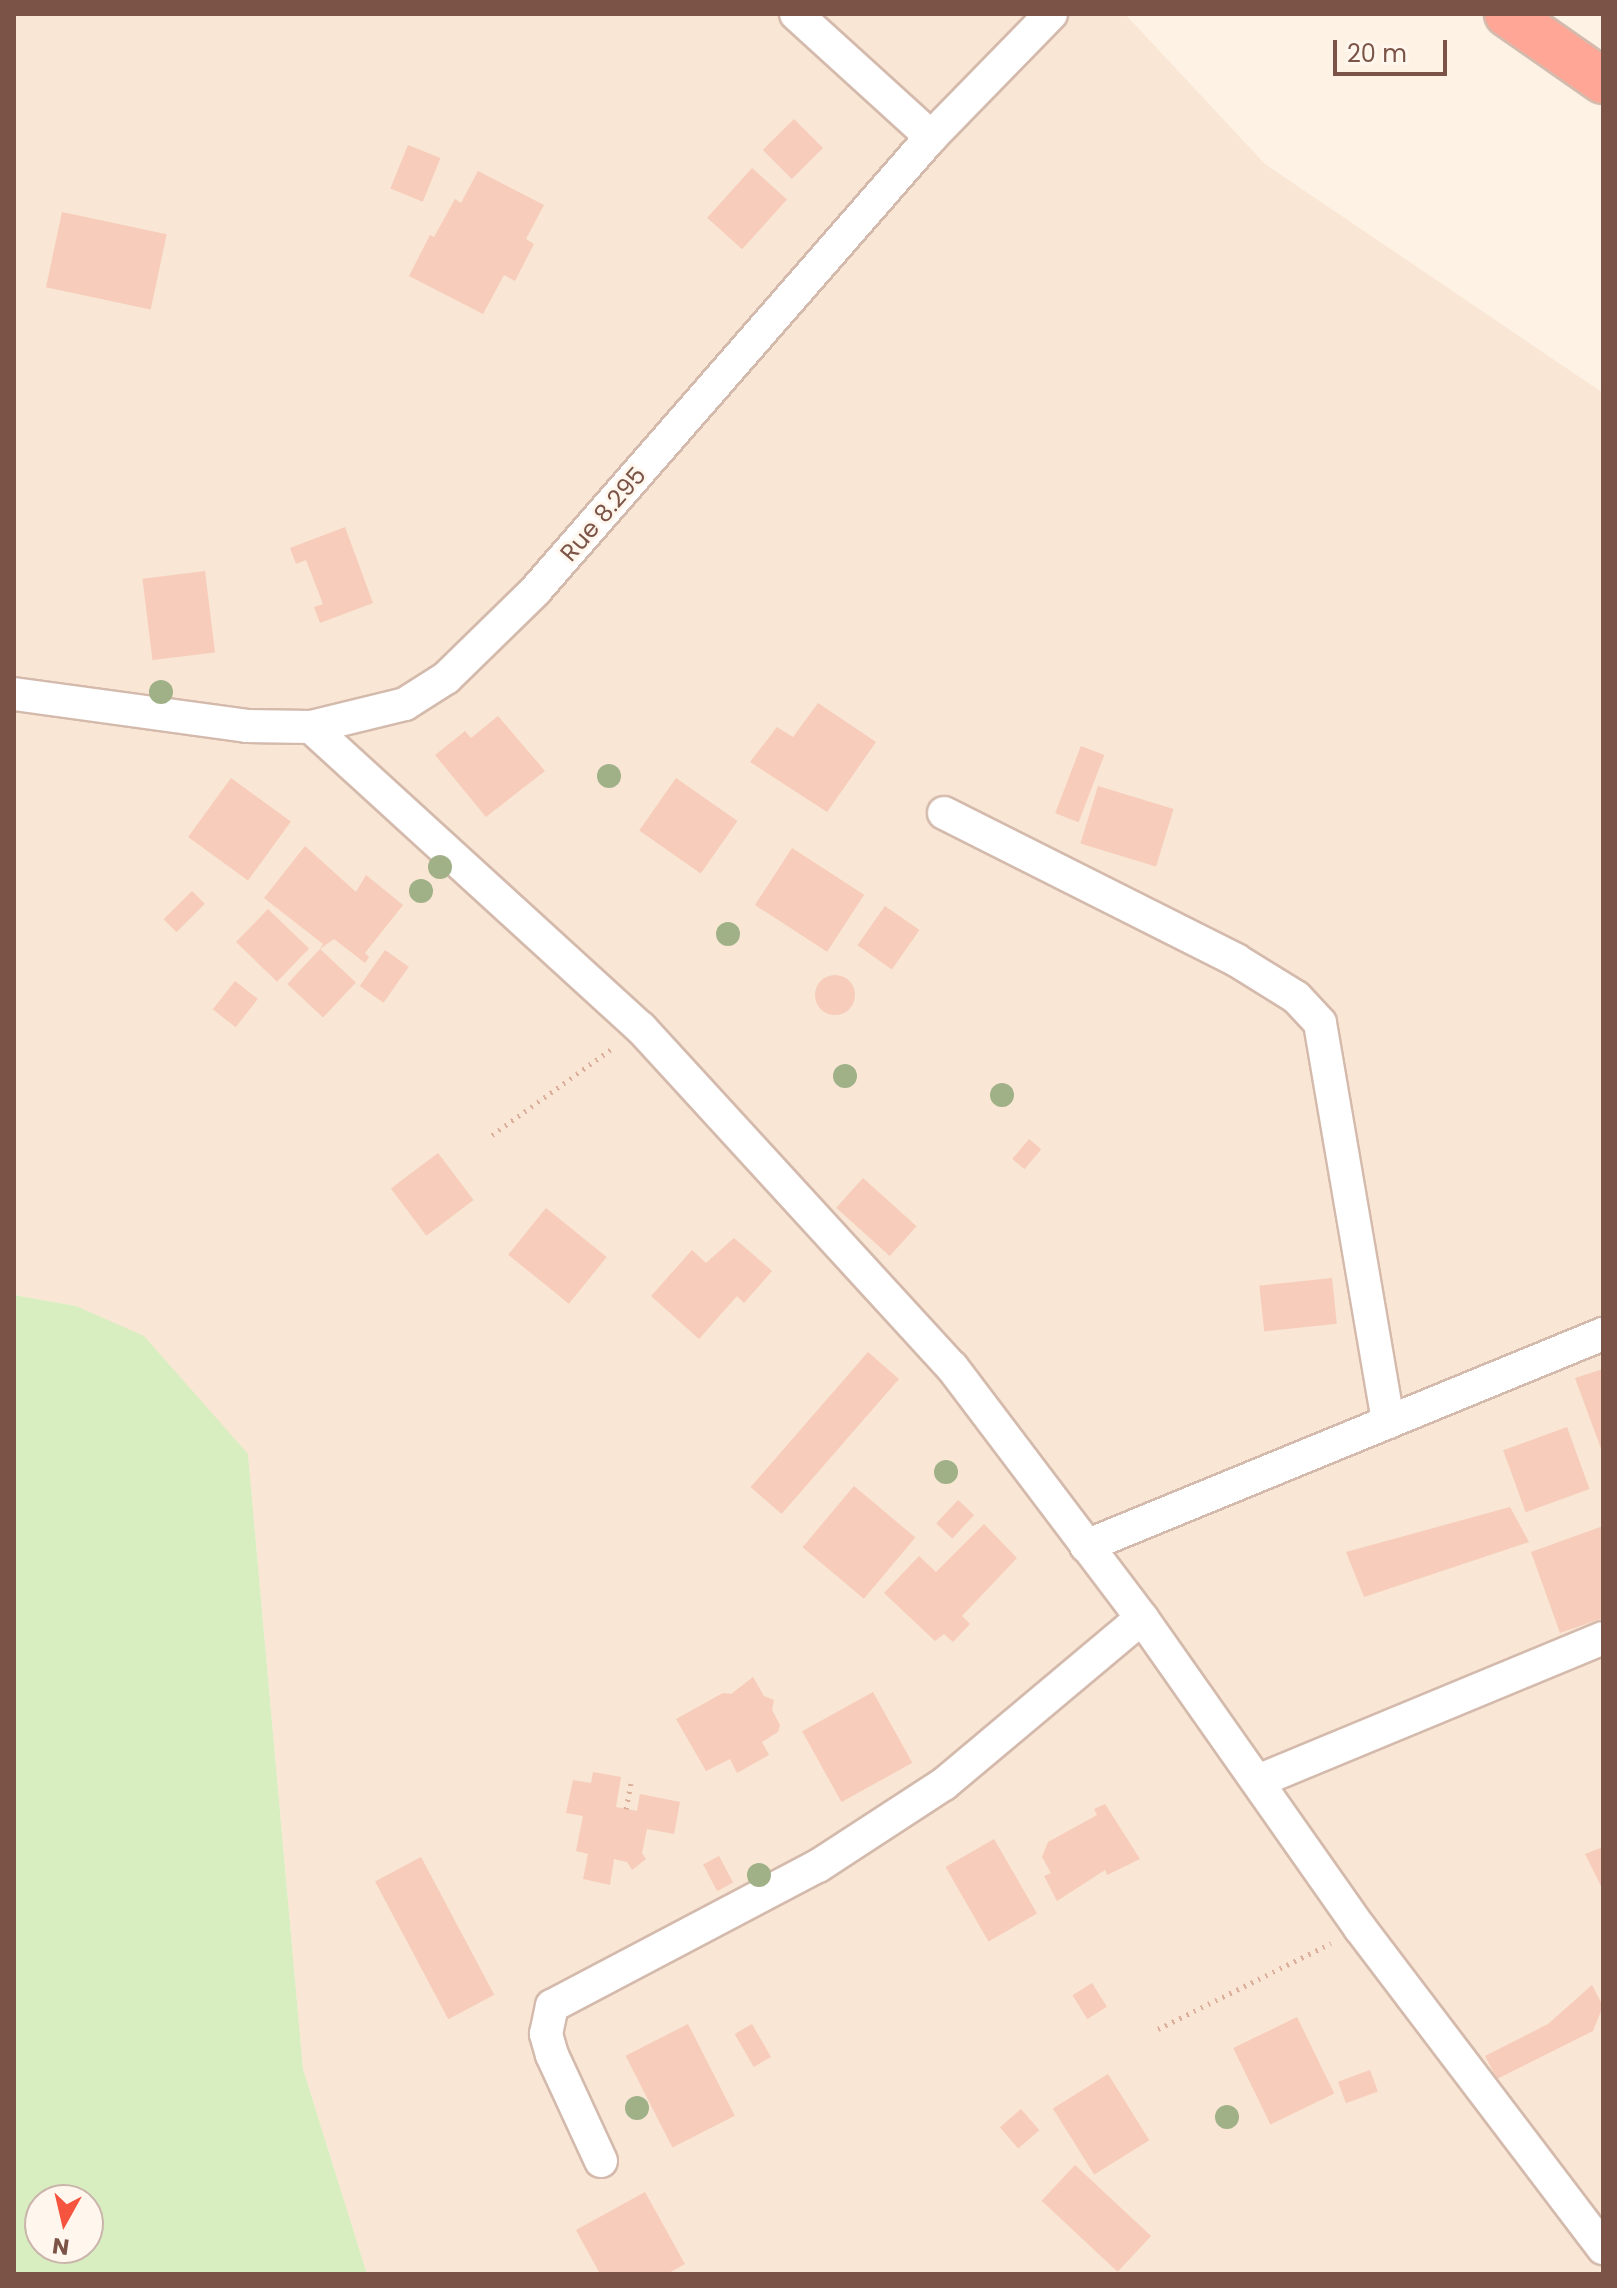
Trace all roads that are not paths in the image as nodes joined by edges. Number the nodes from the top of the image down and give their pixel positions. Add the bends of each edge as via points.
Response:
1 (796, 14) edge
2 (1051, 14) edge
3 (1507, 14) edge
4 (1603, 81) edge
5 (931, 137) junction
6 (14, 694) edge
7 (311, 727) junction
8 (944, 813) dead end
9 (1603, 1334) edge
10 (1388, 1422) junction
11 (1086, 1546) junction
12 (1142, 1618) junction
13 (1603, 1638) edge
14 (1258, 1781) junction
15 (601, 2161) dead end
16 (1603, 2248) edge

1 - 5 street
2 - 5 street, Rue 8.295
3 - 4 highway
5 - 7 street, Rue 8.295 via 535,591 446,678 405,704
6 - 7 street, Rue 8.295 via 247,726
7 - 11 street via 641,1028 952,1367
8 - 10 street via 1236,960 1296,997 1320,1023
9 - 10 street
10 - 11 street
11 - 12 street
12 - 14 street
12 - 15 street via 944,1784 818,1866 552,2006 546,2034 552,2055
13 - 14 street
14 - 16 street via 1360,1928

